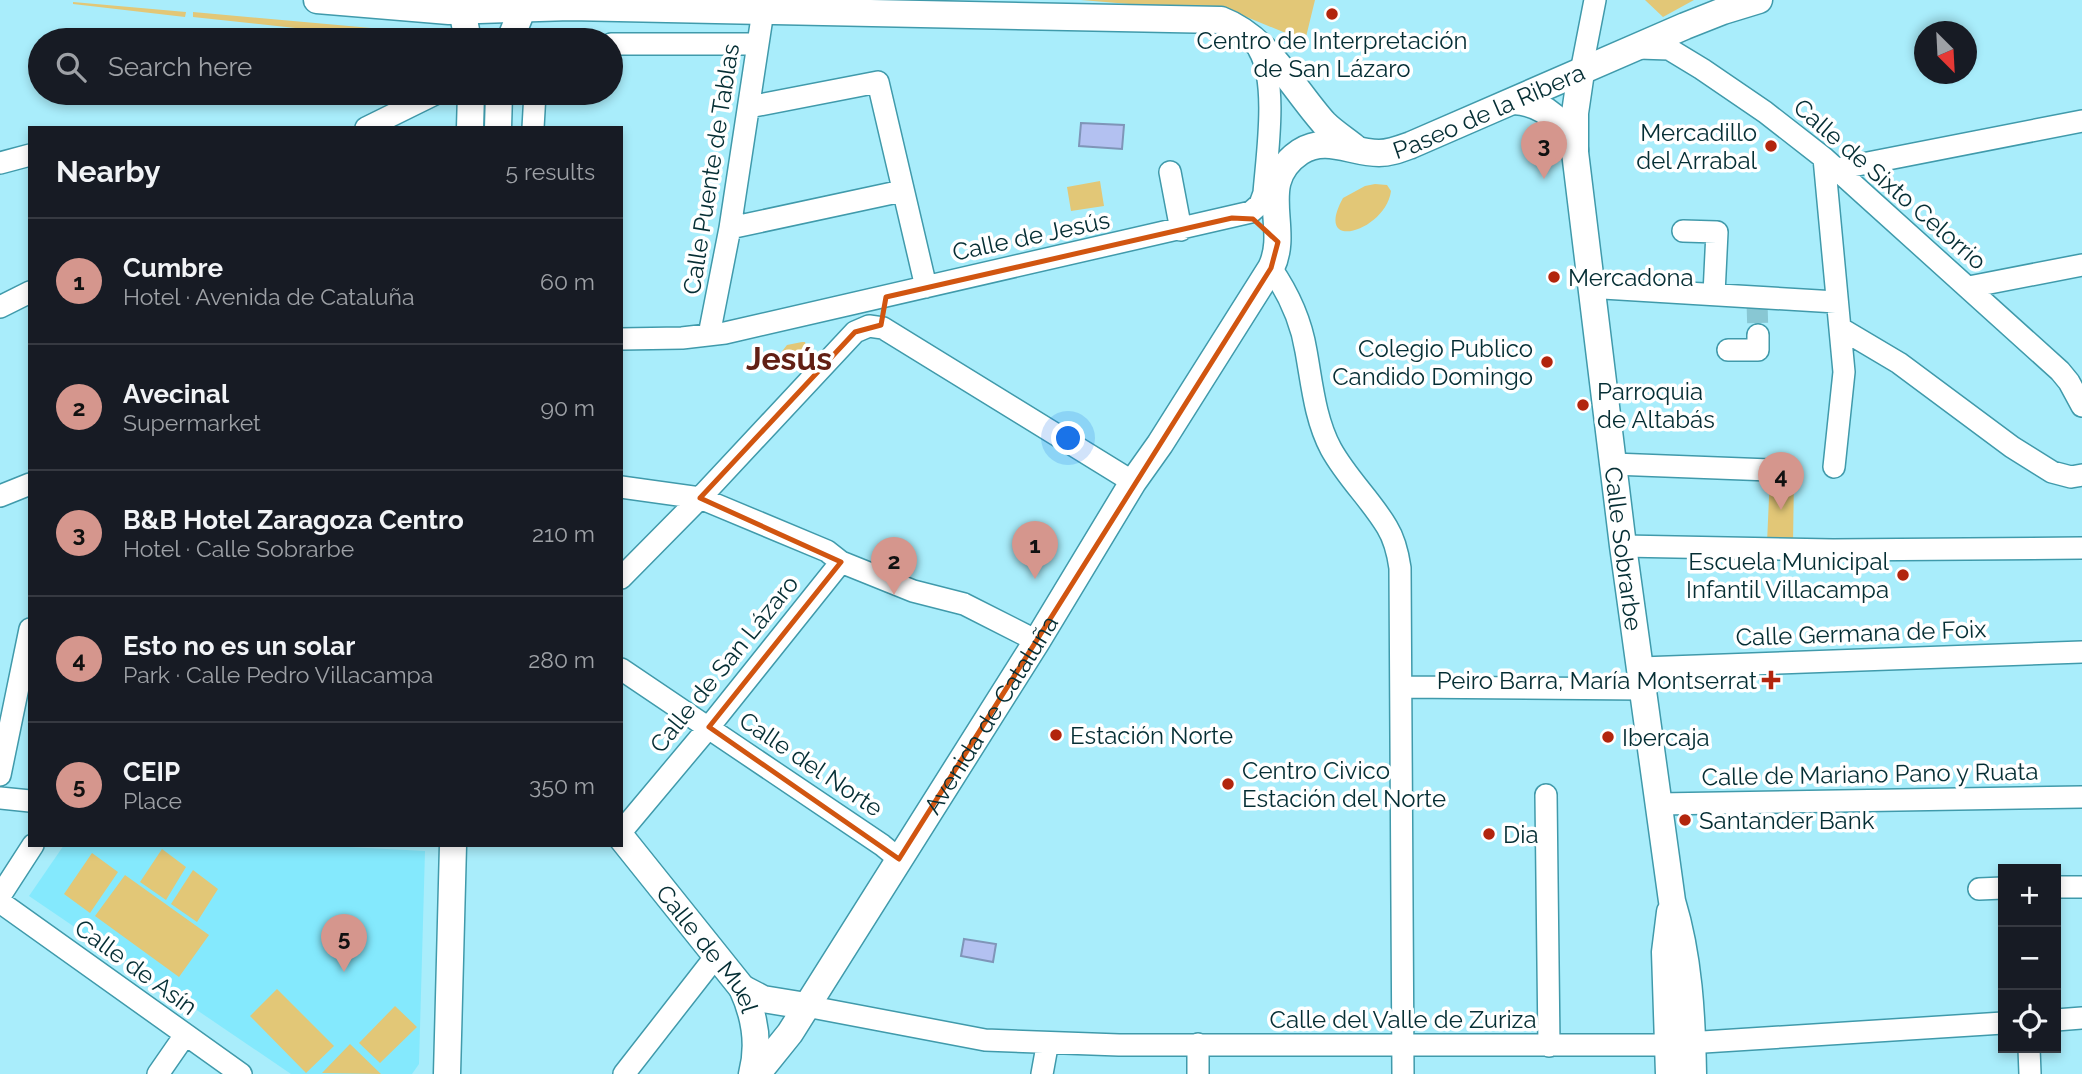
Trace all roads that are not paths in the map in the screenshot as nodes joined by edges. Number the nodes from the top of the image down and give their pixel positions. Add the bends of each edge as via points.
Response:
1 (317, 0) edge
2 (1595, 0) edge
3 (1759, 0) edge
4 (524, 4) edge
5 (461, 5) edge
6 (763, 11) junction
7 (466, 28) edge
8 (515, 28) edge
9 (1252, 39) junction
10 (623, 44) edge
11 (758, 44) junction
12 (1633, 48) junction
13 (1581, 72) junction
14 (1514, 102) junction
15 (413, 105) edge
16 (471, 105) edge
17 (499, 105) edge
18 (534, 105) edge
19 (749, 107) junction
20 (2082, 121) edge
21 (370, 126) edge
22 (470, 126) edge
23 (498, 126) edge
24 (533, 126) edge
25 (1355, 148) junction
26 (1575, 152) junction
27 (28, 156) edge
28 (0, 163) edge
29 (1830, 164) junction
30 (1170, 172) dead end
31 (902, 191) junction
32 (1244, 216) junction
33 (730, 228) junction
34 (1181, 230) junction
35 (1684, 232) dead end
36 (1278, 242) junction
37 (2082, 265) edge
38 (1271, 268) junction
39 (926, 287) junction
40 (1969, 287) junction
41 (1603, 288) dead end
42 (28, 293) edge
43 (1714, 294) junction
44 (886, 297) junction
45 (1836, 302) junction
46 (0, 307) edge
47 (830, 310) junction
48 (883, 328) junction
49 (1840, 328) junction
50 (709, 335) junction
51 (623, 340) edge
52 (847, 340) junction
53 (1760, 345) dead end
54 (1728, 350) dead end
55 (2082, 406) edge
56 (1613, 464) junction
57 (1834, 467) dead end
58 (1770, 470) dead end
59 (2082, 475) edge
60 (1133, 482) junction
61 (28, 485) edge
62 (623, 487) edge
63 (0, 496) edge
64 (701, 498) junction
65 (1623, 546) junction
66 (2082, 548) edge
67 (841, 562) junction
68 (623, 576) edge
69 (28, 639) edge
70 (1037, 641) junction
71 (2082, 652) edge
72 (623, 670) edge
73 (1643, 679) junction
74 (1402, 687) junction
75 (709, 727) junction
76 (0, 775) edge
77 (1546, 795) dead end
78 (2082, 797) edge
79 (0, 798) edge
80 (28, 801) edge
81 (1659, 803) junction
82 (623, 830) edge
83 (623, 840) edge
84 (32, 847) edge
85 (453, 847) edge
86 (899, 859) junction
87 (2061, 887) edge
88 (2082, 887) edge
89 (1998, 888) edge
90 (1979, 889) dead end
91 (0, 895) edge
92 (0, 902) edge
93 (716, 956) junction
94 (742, 988) junction
95 (806, 1006) junction
96 (2082, 1018) edge
97 (2061, 1020) edge
98 (1998, 1023) edge
99 (185, 1035) junction
100 (1198, 1044) junction
101 (1681, 1044) junction
102 (1403, 1045) junction
103 (1549, 1046) junction
104 (1046, 1052) dead end
105 (2029, 1053) edge
106 (158, 1074) edge
107 (242, 1074) edge
108 (447, 1074) edge
109 (624, 1074) edge
110 (755, 1074) edge
111 (1042, 1074) edge
112 (1198, 1074) edge
113 (1403, 1074) edge
114 (1669, 1074) edge
115 (1693, 1074) edge
116 (2030, 1074) edge

1 - 5 main road, Paseo de la Ribera
2 - 13 street
3 - 12 main road, Paseo de la Ribera
4 - 5 main road, Paseo de la Ribera
4 - 6 main road, Paseo de la Ribera
4 - 8 main road
5 - 7 main road
6 - 9 main road, Paseo de la Ribera via 1221,20
6 - 11 street, Calle Puente de Tablas
9 - 25 main road, Paseo de la Ribera via 1283,69 1323,121
9 - 32 street via 1267,67 1269,94 1264,193 1260,204
10 - 11 street
11 - 19 street, Calle Puente de Tablas
12 - 13 main road, Paseo de la Ribera
12 - 29 street, Calle de Sixto Celorrio via 1669,49 1729,87
13 - 14 main road, Paseo de la Ribera
13 - 26 main road, Calle Sobrarbe
14 - 25 main road, Paseo de la Ribera via 1393,151
14 - 26 main road, Calle Sobrarbe via 1553,115 1566,130
15 - 21 street
16 - 22 main road
17 - 23 main road
18 - 24 street
19 - 31 street via 878,82
19 - 33 street, Calle Puente de Tablas
20 - 29 street
25 - 36 main road, Avenida de Cataluña via 1309,147 1290,160 1276,185
26 - 56 main road, Calle Sobrarbe
27 - 28 street
29 - 40 street, Calle de Sixto Celorrio
29 - 45 street
30 - 34 street
31 - 33 street
31 - 39 street
32 - 34 street, Calle de Jesús
32 - 36 street via 1263,224
33 - 50 street, Calle Puente de Tablas
34 - 39 street, Calle de Jesús
35 - 43 street via 1717,232
36 - 38 main road, Avenida de Cataluña
37 - 40 street
38 - 60 main road, Avenida de Cataluña
38 - 74 street via 1295,311 1316,408 1330,447 1396,546 1401,568
39 - 44 street, Calle de Jesús
40 - 55 street, Calle de Sixto Celorrio via 2060,371
41 - 43 street
42 - 46 street
43 - 45 street
44 - 47 street, Calle de Jesús
44 - 48 street
45 - 49 street
47 - 50 street, Calle de Jesús
47 - 52 street via 842,322
48 - 52 street via 864,327
48 - 60 street
49 - 57 street via 1844,372
49 - 59 street via 1899,363 2052,472
50 - 51 street, Calle de Jesús
52 - 64 street
53 - 54 street
56 - 58 street
56 - 65 main road, Calle Sobrarbe
60 - 70 main road, Avenida de Cataluña
61 - 63 street
62 - 64 street
64 - 67 street via 827,551
64 - 68 street
65 - 66 street
65 - 73 main road, Calle Sobrarbe
67 - 70 street via 913,591 964,604
67 - 75 street, Calle de San Lázaro
69 - 76 street
70 - 86 main road, Avenida de Cataluña
71 - 73 street, Calle Germana de Foix
72 - 75 street, Calle del Norte
73 - 74 street, Calle Germana de Foix
73 - 81 main road, Calle Sobrarbe
74 - 102 street
75 - 82 street, Calle de San Lázaro
75 - 86 street, Calle del Norte
77 - 103 street
78 - 81 street, Calle de Mariano Pano y Ruata
79 - 80 street
81 - 101 main road, Calle Sobrarbe via 1672,901 1665,953
83 - 93 main road, Calle de Muel
84 - 91 street
85 - 108 main road
86 - 95 main road, Avenida de Cataluña
87 - 88 street
89 - 90 street
92 - 99 street, Calle de Asín
93 - 94 main road, Calle de Muel
93 - 109 street
94 - 95 main road via 763,999
94 - 110 main road, Calle de Muel via 756,1035
95 - 100 street, Calle del Valle de Zuriza via 985,1040
95 - 110 main road, Avenida de Cataluña
96 - 97 street
98 - 101 street, Calle del Valle de Zuriza
99 - 106 street
99 - 107 street, Calle de Asín
100 - 102 street, Calle del Valle de Zuriza
100 - 112 street
101 - 103 street, Calle del Valle de Zuriza
101 - 114 main road
101 - 115 main road
102 - 103 street, Calle del Valle de Zuriza
102 - 113 street
104 - 111 street
105 - 116 street

